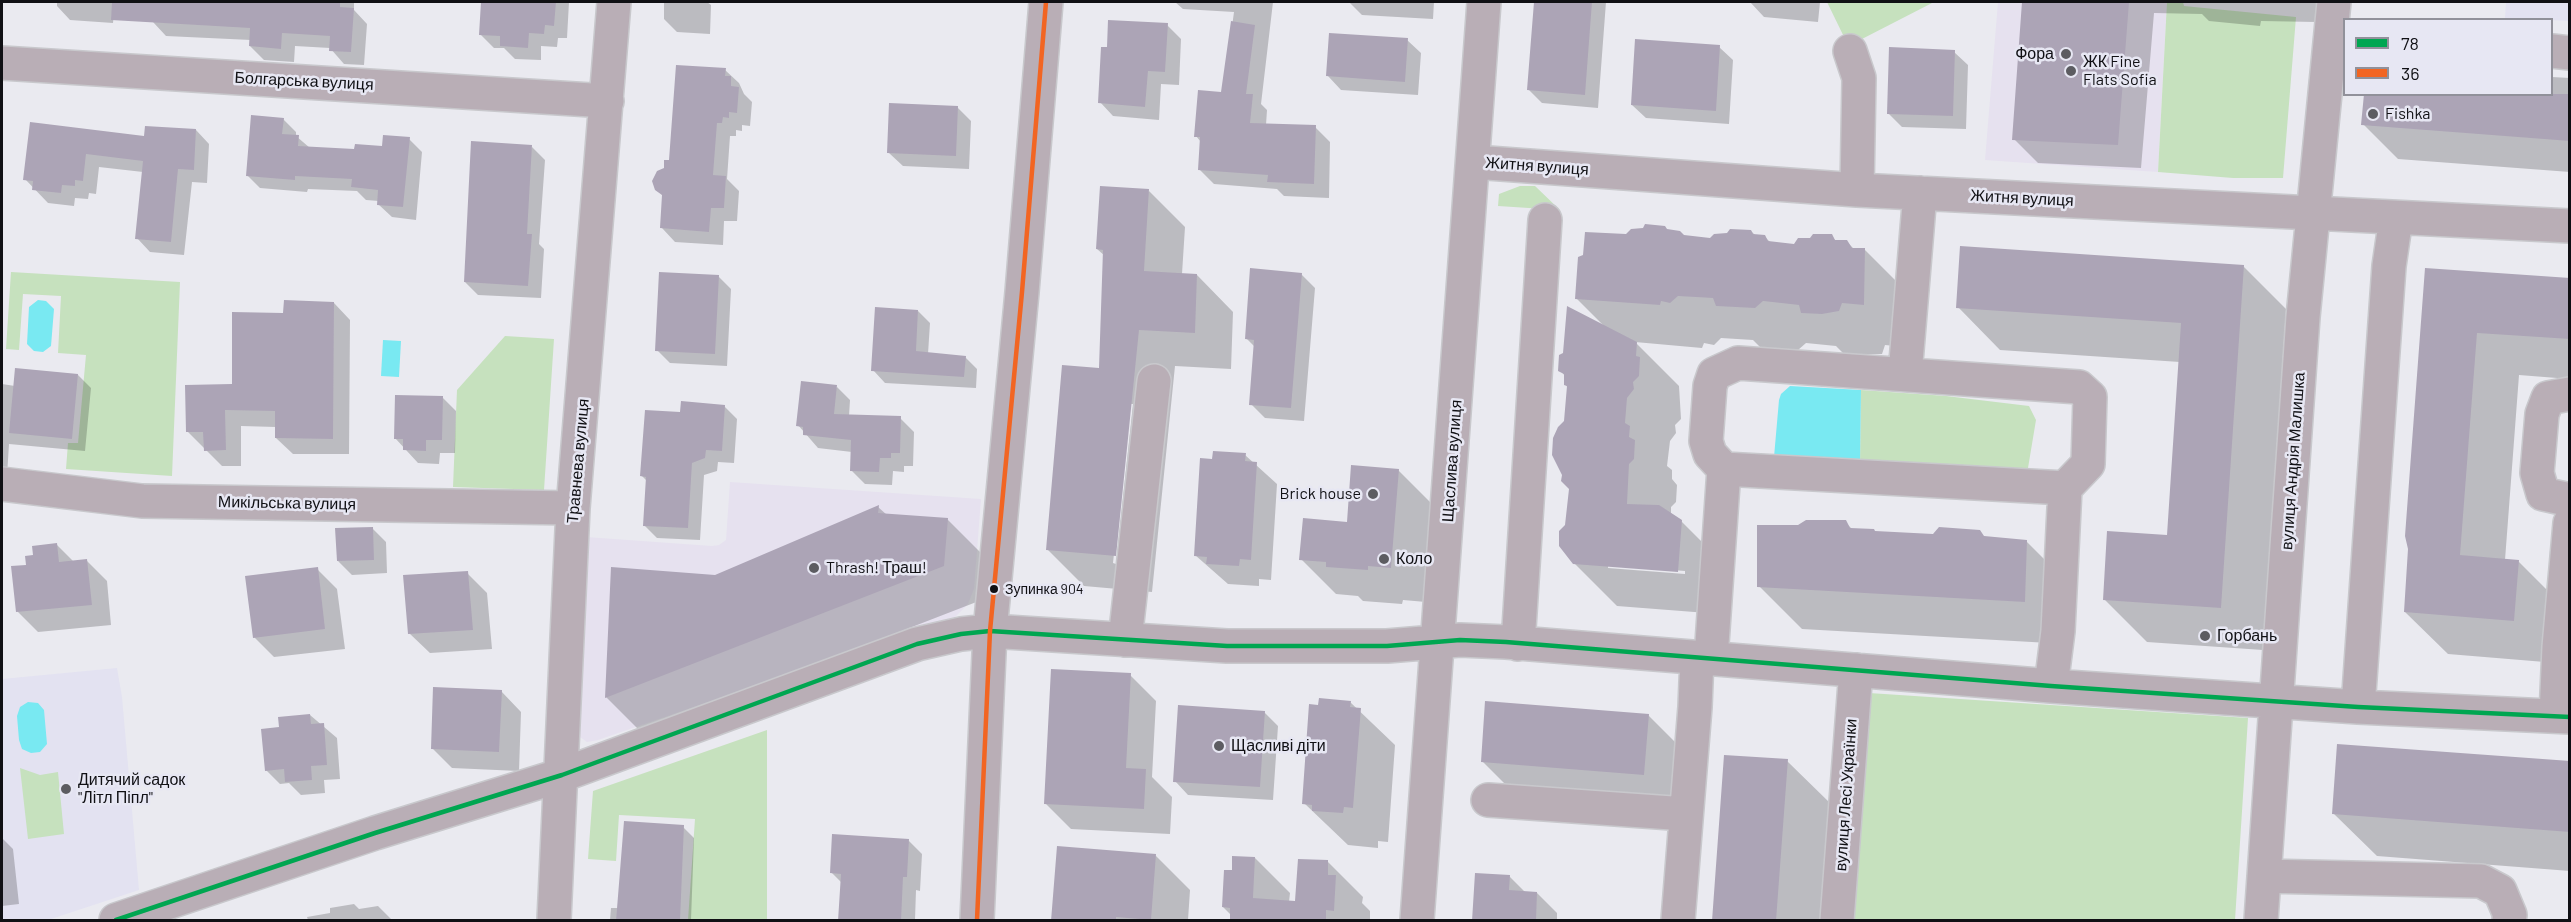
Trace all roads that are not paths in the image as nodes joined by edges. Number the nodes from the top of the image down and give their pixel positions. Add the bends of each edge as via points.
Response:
1 (614, 2) edge
2 (1046, 2) edge
3 (1484, 2) edge
4 (2334, 2) edge
5 (2338, 37) edge
6 (1850, 51) dead end
7 (2553, 51) edge
8 (2570, 53) edge
9 (2, 63) edge
10 (607, 101) junction
11 (1474, 162) junction
12 (1857, 190) junction
13 (1920, 193) junction
14 (2314, 214) junction
15 (2396, 218) junction
16 (1545, 220) dead end
17 (2570, 226) edge
18 (1905, 374) junction
19 (1155, 381) dead end
20 (2570, 394) edge
21 (1724, 469) junction
22 (2, 484) edge
23 (2065, 488) junction
24 (2570, 500) edge
25 (573, 508) junction
26 (2570, 523) edge
27 (990, 631) junction
28 (1125, 640) junction
29 (1438, 643) junction
30 (1518, 644) junction
31 (1704, 657) junction
32 (1856, 670) junction
33 (2051, 686) junction
34 (2276, 701) junction
35 (2358, 707) junction
36 (2563, 717) edge
37 (562, 775) junction
38 (1488, 800) dead end
39 (1686, 814) junction
40 (2264, 876) junction
41 (116, 921) edge
42 (554, 921) edge
43 (976, 921) edge
44 (1417, 921) edge
45 (1678, 921) edge
46 (1837, 921) edge
47 (2261, 921) edge
48 (2509, 921) edge

1 - 10 street, Травнева вулиця
2 - 27 street
3 - 11 street, Щаслива вулиця
4 - 5 street, вулиця Андрія Малишка
5 - 14 street, вулиця Андрія Малишка
6 - 12 street via 1859,78
7 - 8 street
9 - 10 street, Болгарська вулиця
10 - 25 street, Травнева вулиця
11 - 12 street, Житня вулиця
11 - 29 street, Щаслива вулиця
12 - 13 street, Житня вулиця
13 - 14 street, Житня вулиця
13 - 18 street
14 - 15 street, Житня вулиця
14 - 34 street, вулиця Андрія Малишка
15 - 17 street, Житня вулиця
15 - 35 street via 2389,266
16 - 30 street
18 - 21 street via 1738,363 1714,374 1706,441 1710,454
18 - 23 street via 2079,387 2090,397 2088,464
19 - 28 street
20 - 24 street via 2548,398 2542,414 2537,473 2543,494
21 - 23 street
21 - 31 street
22 - 25 street, Микільська вулиця via 142,501
23 - 33 street via 2058,632
25 - 37 street, Травнева вулиця
26 - 36 street via 2559,647
27 - 28 street
27 - 37 street via 917,644
27 - 43 street
28 - 29 street via 1227,646
29 - 30 street via 1460,640
29 - 44 street, Щаслива вулиця
30 - 31 street
31 - 32 street
31 - 39 street via 1695,707
32 - 33 street
32 - 46 street, вулиця Лесі Українки
33 - 34 street
34 - 35 street
34 - 40 street, вулиця Андрія Малишка
35 - 36 street
37 - 41 street via 375,833
37 - 42 street, Травнева вулиця
38 - 39 street
39 - 45 street
40 - 47 street, вулиця Андрія Малишка
40 - 48 street via 2481,881 2500,891

